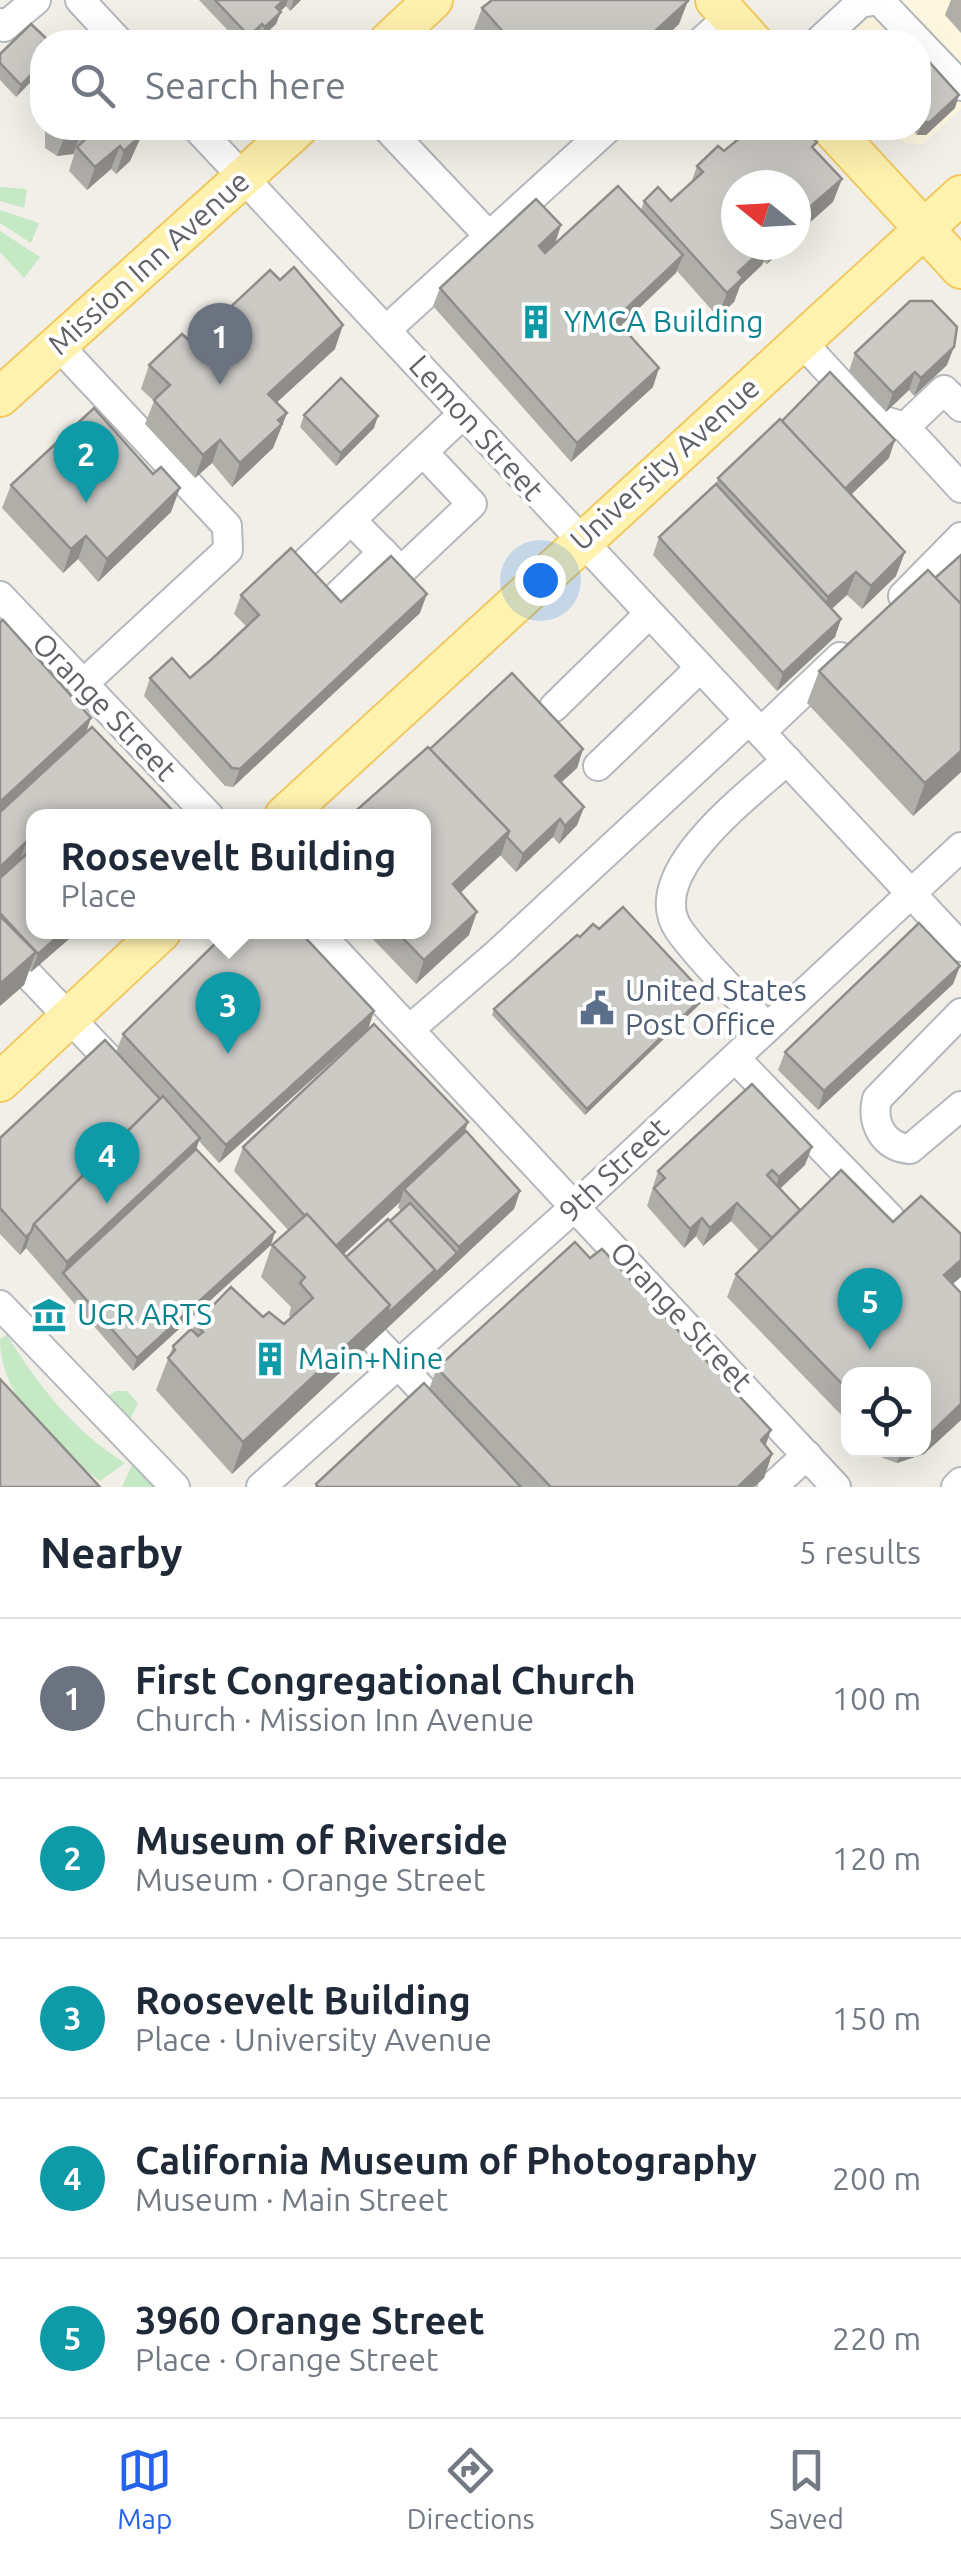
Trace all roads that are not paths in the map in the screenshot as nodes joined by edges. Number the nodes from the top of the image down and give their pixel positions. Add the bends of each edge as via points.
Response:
1 (36, 0) edge
2 (80, 0) edge
3 (434, 0) edge
4 (878, 0) edge
5 (2, 25) edge
6 (108, 30) edge
7 (401, 30) edge
8 (831, 30) edge
9 (897, 30) edge
10 (931, 61) edge
11 (961, 86) edge
12 (209, 140) edge
13 (285, 140) edge
14 (399, 140) edge
15 (595, 140) edge
16 (842, 140) edge
17 (246, 176) junction
18 (961, 194) edge
19 (924, 230) junction
20 (489, 236) junction
21 (961, 269) edge
22 (386, 330) junction
23 (801, 341) junction
24 (58, 345) junction
25 (0, 397) edge
26 (961, 407) edge
27 (463, 414) junction
28 (905, 427) junction
29 (423, 452) junction
30 (961, 488) edge
31 (350, 520) junction
32 (961, 537) edge
33 (580, 541) junction
34 (383, 552) junction
35 (299, 570) edge
36 (0, 596) edge
37 (328, 604) edge
38 (889, 610) edge
39 (649, 614) junction
40 (862, 635) edge
41 (700, 668) junction
42 (83, 684) junction
43 (554, 707) dead end
44 (755, 726) junction
45 (787, 760) junction
46 (598, 766) dead end
47 (203, 809) edge
48 (292, 809) edge
49 (961, 847) edge
50 (913, 892) junction
51 (154, 939) edge
52 (325, 939) edge
53 (0, 945) edge
54 (961, 947) edge
55 (961, 1013) edge
56 (70, 1018) junction
57 (767, 1028) junction
58 (410, 1029) junction
59 (735, 1058) junction
60 (0, 1082) edge
61 (145, 1096) edge
62 (961, 1106) edge
63 (577, 1205) junction
64 (890, 1218) edge
65 (327, 1288) edge
66 (0, 1304) edge
67 (398, 1362) junction
68 (466, 1436) edge
69 (807, 1454) junction
70 (175, 1487) edge
71 (261, 1487) edge
72 (772, 1487) edge
73 (836, 1487) edge

1 - 5 street
2 - 6 street
3 - 7 main road
4 - 8 street via 860,3
4 - 9 street
10 - 11 street
12 - 17 street, Lemon Street
13 - 17 main road, Mission Inn Avenue
14 - 20 street
15 - 20 street
16 - 19 main road
17 - 22 street, Lemon Street
17 - 24 main road, Mission Inn Avenue
18 - 19 main road, University Avenue
19 - 21 main road
19 - 23 main road, University Avenue
20 - 22 street
22 - 27 street, Lemon Street
23 - 28 street via 871,417
23 - 33 main road, University Avenue
24 - 25 main road, Mission Inn Avenue
24 - 42 street via 230,536 228,550
26 - 28 street via 944,390
27 - 29 street
27 - 33 street, Lemon Street
28 - 30 street
29 - 31 street
29 - 34 street via 472,504 401,571
31 - 34 street
31 - 35 street
32 - 38 street
33 - 39 street, Lemon Street
33 - 48 main road, University Avenue
34 - 37 street
36 - 42 street, Orange Street
39 - 41 street, Lemon Street
39 - 43 street
40 - 44 street
41 - 44 street, Lemon Street
41 - 46 street
42 - 47 street, Orange Street
44 - 45 street, Lemon Street
44 - 58 street
45 - 50 street, Lemon Street
45 - 57 street via 684,860 673,897 677,927
49 - 50 street, 9th Street
50 - 54 street, Lemon Street
50 - 57 street, 9th Street
51 - 56 main road
52 - 58 street, Orange Street
53 - 56 street
55 - 62 street via 876,1099 874,1112 883,1136 910,1149
56 - 60 main road
56 - 61 street
57 - 59 street, 9th Street
58 - 63 street, Orange Street
59 - 63 street, 9th Street
59 - 64 street
63 - 67 street, 9th Street
63 - 69 street, Orange Street
65 - 67 street
66 - 70 street
67 - 68 street
67 - 71 street, 9th Street
69 - 72 street
69 - 73 street, Orange Street

